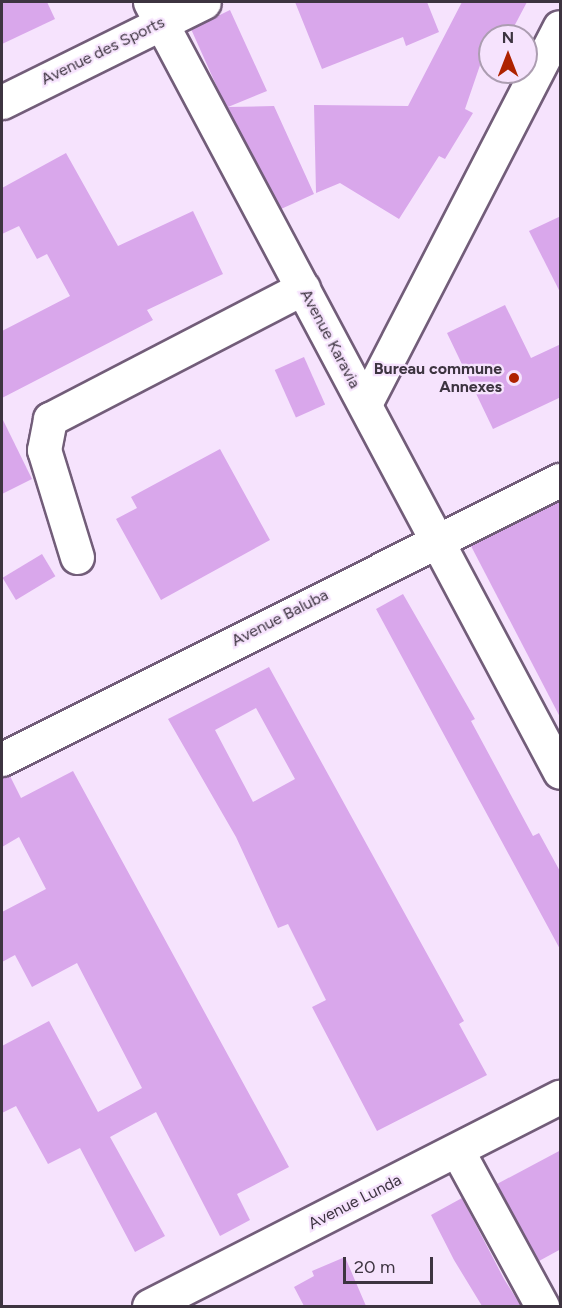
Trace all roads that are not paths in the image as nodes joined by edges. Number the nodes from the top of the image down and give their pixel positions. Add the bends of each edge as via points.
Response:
1 (204, 2) edge
2 (155, 11) edge
3 (561, 27) edge
4 (2, 102) edge
5 (303, 288) junction
6 (365, 404) junction
7 (561, 480) edge
8 (436, 539) junction
9 (77, 557) dead end
10 (2, 759) edge
11 (561, 772) edge
12 (561, 1097) edge
13 (457, 1150) junction
14 (149, 1306) edge
15 (542, 1306) edge

1 - 2 street, Avenue des Sports
2 - 4 street, Avenue des Sports
2 - 5 street, Avenue Karavia
3 - 6 street
5 - 6 street, Avenue Karavia
5 - 9 street via 50,419 44,450
6 - 8 street, Avenue Karavia
7 - 8 street, Avenue Baluba
8 - 10 street, Avenue Baluba
8 - 11 street, Avenue Karavia
12 - 13 street, Avenue Lunda
13 - 14 street, Avenue Lunda
13 - 15 street

